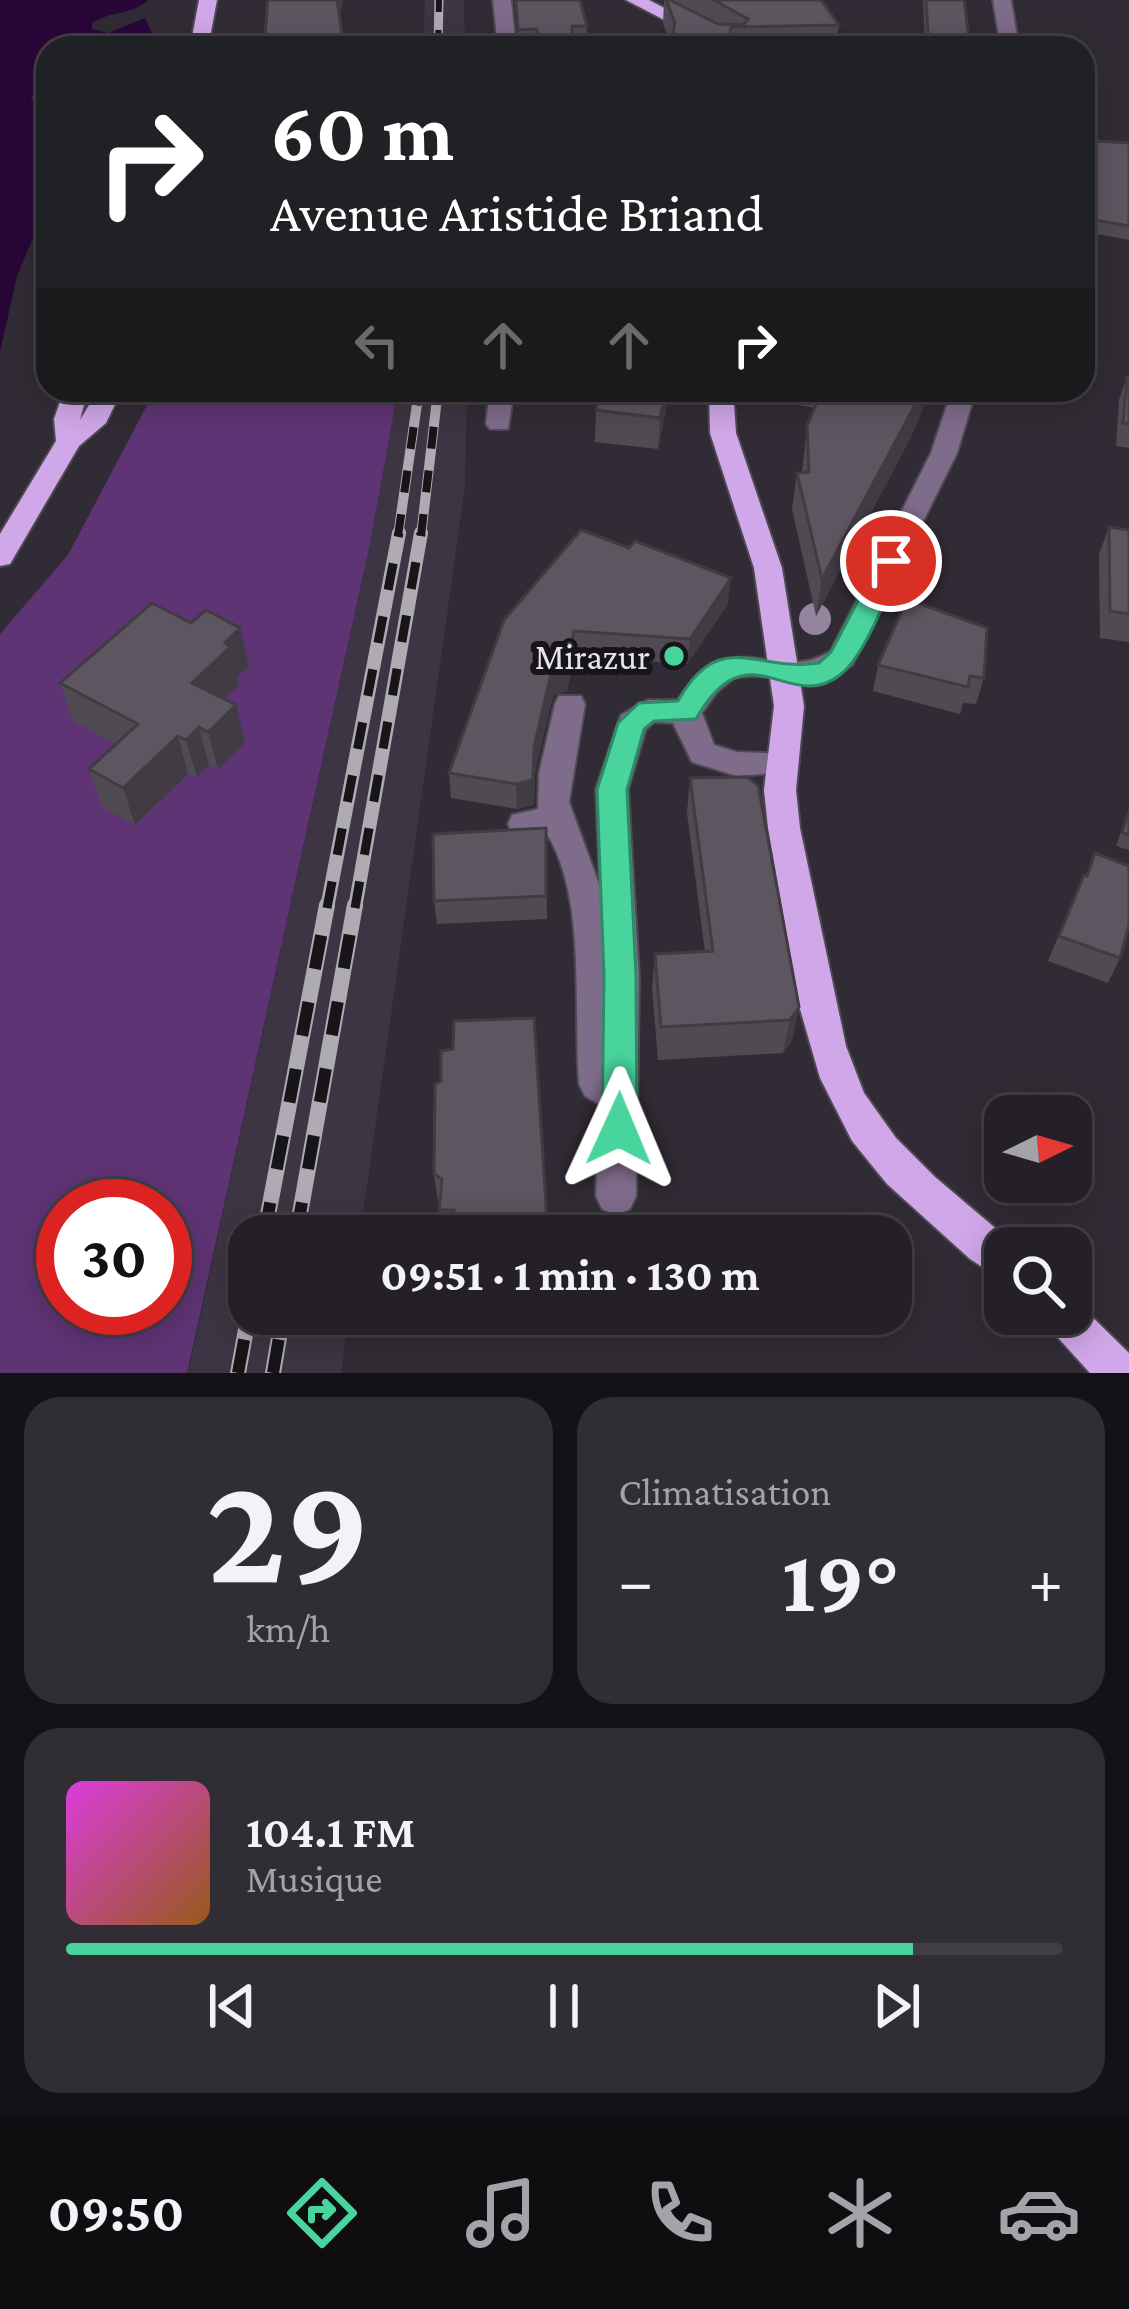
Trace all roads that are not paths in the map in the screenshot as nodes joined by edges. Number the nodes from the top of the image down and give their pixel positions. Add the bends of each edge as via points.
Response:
1 (208, 0) edge
2 (502, 0) edge
3 (635, 0) edge
4 (1001, 0) edge
5 (201, 36) edge
6 (506, 36) edge
7 (708, 36) edge
8 (1008, 36) edge
9 (73, 402) edge
10 (105, 402) edge
11 (501, 402) edge
12 (722, 402) edge
13 (960, 402) edge
14 (499, 424) dead end
15 (69, 441) junction
16 (0, 557) edge
17 (784, 671) junction
18 (570, 704) dead end
19 (686, 712) junction
20 (783, 763) junction
21 (621, 1096) junction
22 (616, 1196) dead end
23 (984, 1244) edge
24 (1084, 1335) edge
25 (1118, 1373) edge

1 - 5 main road
2 - 6 street
3 - 7 main road
4 - 8 street
9 - 15 main road
10 - 15 main road
11 - 14 street
12 - 17 main road via 723,433 763,548
13 - 17 street via 944,453 842,658 827,672
15 - 16 main road
17 - 19 street via 722,668
17 - 20 main road
18 - 21 street via 540,822 566,831 573,853 587,916 598,1084
19 - 20 street via 703,754 737,764
19 - 21 street via 648,711 632,723 612,790
20 - 23 main road via 784,828 841,1084 903,1174
21 - 22 street
24 - 25 main road

